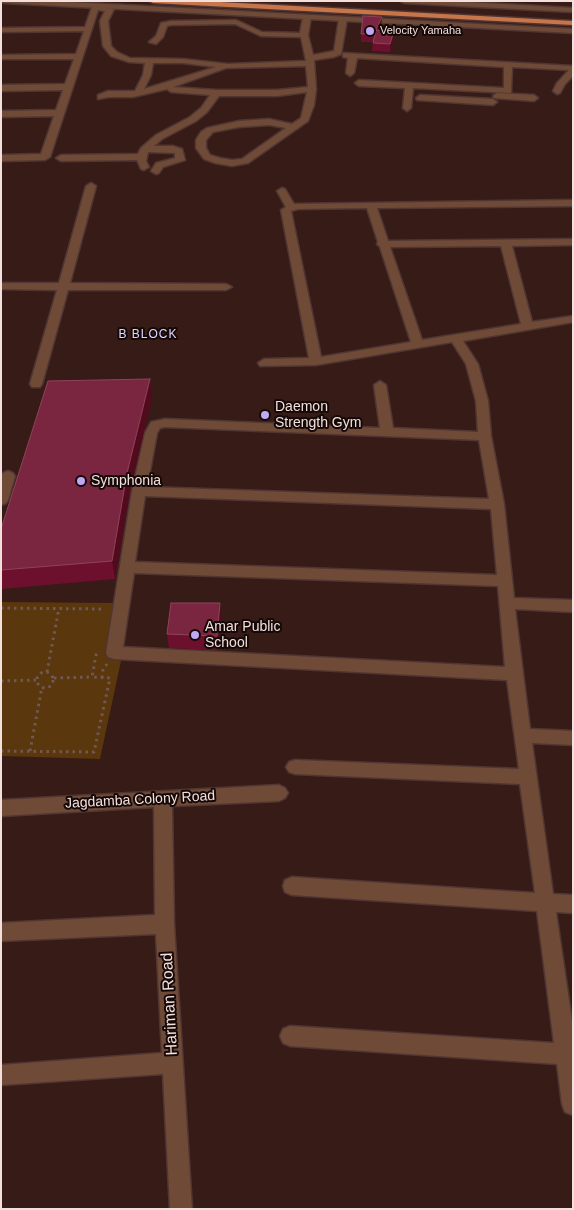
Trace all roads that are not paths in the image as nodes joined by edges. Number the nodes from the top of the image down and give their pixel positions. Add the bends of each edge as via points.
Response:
1 (4, 1) edge
2 (154, 1) edge
3 (273, 1) edge
4 (404, 1) edge
5 (411, 1) edge
6 (96, 7) junction
7 (573, 10) edge
8 (573, 16) edge
9 (307, 17) junction
10 (343, 19) junction
11 (573, 23) edge
12 (88, 29) junction
13 (1, 30) edge
14 (573, 31) edge
15 (304, 35) junction
16 (153, 42) dead end
17 (79, 56) junction
18 (1, 57) edge
19 (149, 60) junction
20 (310, 60) junction
21 (508, 64) junction
22 (228, 66) junction
23 (573, 70) edge
24 (350, 73) dead end
25 (440, 74) junction
26 (359, 83) dead end
27 (409, 86) junction
28 (69, 87) junction
29 (1, 88) edge
30 (157, 89) junction
31 (312, 89) junction
32 (557, 91) dead end
33 (138, 93) junction
34 (216, 93) junction
35 (101, 97) dead end
36 (420, 98) dead end
37 (534, 98) dead end
38 (493, 99) junction
39 (408, 108) dead end
40 (60, 113) junction
41 (1, 114) edge
42 (294, 127) junction
43 (1, 158) edge
44 (61, 158) dead end
45 (144, 158) junction
46 (156, 171) dead end
47 (91, 186) dead end
48 (282, 190) dead end
49 (573, 203) edge
50 (371, 205) junction
51 (291, 207) junction
52 (573, 242) edge
53 (506, 243) junction
54 (382, 244) junction
55 (1, 286) edge
56 (62, 287) junction
57 (226, 287) dead end
58 (573, 319) edge
59 (527, 326) junction
60 (456, 339) junction
61 (418, 345) junction
62 (316, 361) junction
63 (264, 363) dead end
64 (36, 384) dead end
65 (380, 385) dead end
66 (386, 432) junction
67 (485, 436) junction
68 (8, 476) dead end
69 (139, 491) junction
70 (1, 500) edge
71 (497, 504) junction
72 (126, 567) junction
73 (504, 581) junction
74 (507, 603) junction
75 (573, 606) edge
76 (514, 674) junction
77 (523, 736) junction
78 (573, 738) edge
79 (295, 766) dead end
80 (528, 777) junction
81 (279, 793) dead end
82 (163, 798) junction
83 (1, 808) edge
84 (292, 886) dead end
85 (545, 902) junction
86 (573, 904) edge
87 (165, 924) junction
88 (1, 932) edge
89 (290, 1036) dead end
90 (566, 1054) junction
91 (174, 1064) junction
92 (1, 1075) edge
93 (573, 1104) edge
94 (180, 1209) edge

1 - 6 street
2 - 11 highway
3 - 8 highway
4 - 5 street
5 - 7 street
6 - 9 street
6 - 12 street
6 - 19 street via 110,9 104,26 107,46 114,54 129,60
9 - 10 street
9 - 15 street
10 - 14 street
10 - 20 street via 338,52
12 - 13 street
12 - 17 street
15 - 16 street via 261,34 236,22 172,23 164,25
15 - 20 street
17 - 18 street
17 - 28 street
19 - 22 street
19 - 33 street via 147,75
20 - 22 street
20 - 31 street
21 - 23 street
21 - 25 street
21 - 38 street via 508,91
22 - 30 street
23 - 32 street
24 - 25 street via 350,55
25 - 27 street
25 - 38 street
26 - 27 street
27 - 39 street
28 - 29 street
28 - 40 street
30 - 33 street
30 - 34 street
31 - 34 street via 277,93
31 - 42 street via 308,114
33 - 35 street
34 - 45 street via 204,110 159,137
36 - 38 street
37 - 38 street
40 - 41 street
40 - 43 street via 45,157
42 - 42 street via 245,161 218,161 207,157 201,148 201,140 210,130 269,122
44 - 45 street
45 - 46 street via 173,148 179,151 180,160 159,165
47 - 56 street
48 - 51 street
49 - 50 street
50 - 51 street
50 - 54 street
51 - 62 street via 286,210
52 - 53 street
53 - 54 street
53 - 59 street
54 - 61 street
55 - 56 street
56 - 57 street
56 - 64 street
58 - 59 street
59 - 60 street
60 - 61 street
60 - 67 street via 472,364 479,385
61 - 62 street
62 - 63 street
65 - 66 street
66 - 67 street
66 - 69 street via 156,425 151,433
67 - 71 street
68 - 70 street
69 - 71 street
69 - 72 street
71 - 73 street
72 - 73 street
72 - 76 street via 114,653
73 - 74 street
74 - 75 street
74 - 76 street
76 - 77 street
77 - 78 street
77 - 80 street
79 - 80 street
80 - 85 street
81 - 82 street, Jagdamba Colony Road
82 - 83 street, Jagdamba Colony Road
82 - 87 street, Hariman Road
84 - 85 street
85 - 86 street
85 - 90 street
87 - 88 street
87 - 91 street, Hariman Road
89 - 90 street
90 - 93 street
91 - 92 street
91 - 94 street, Hariman Road

